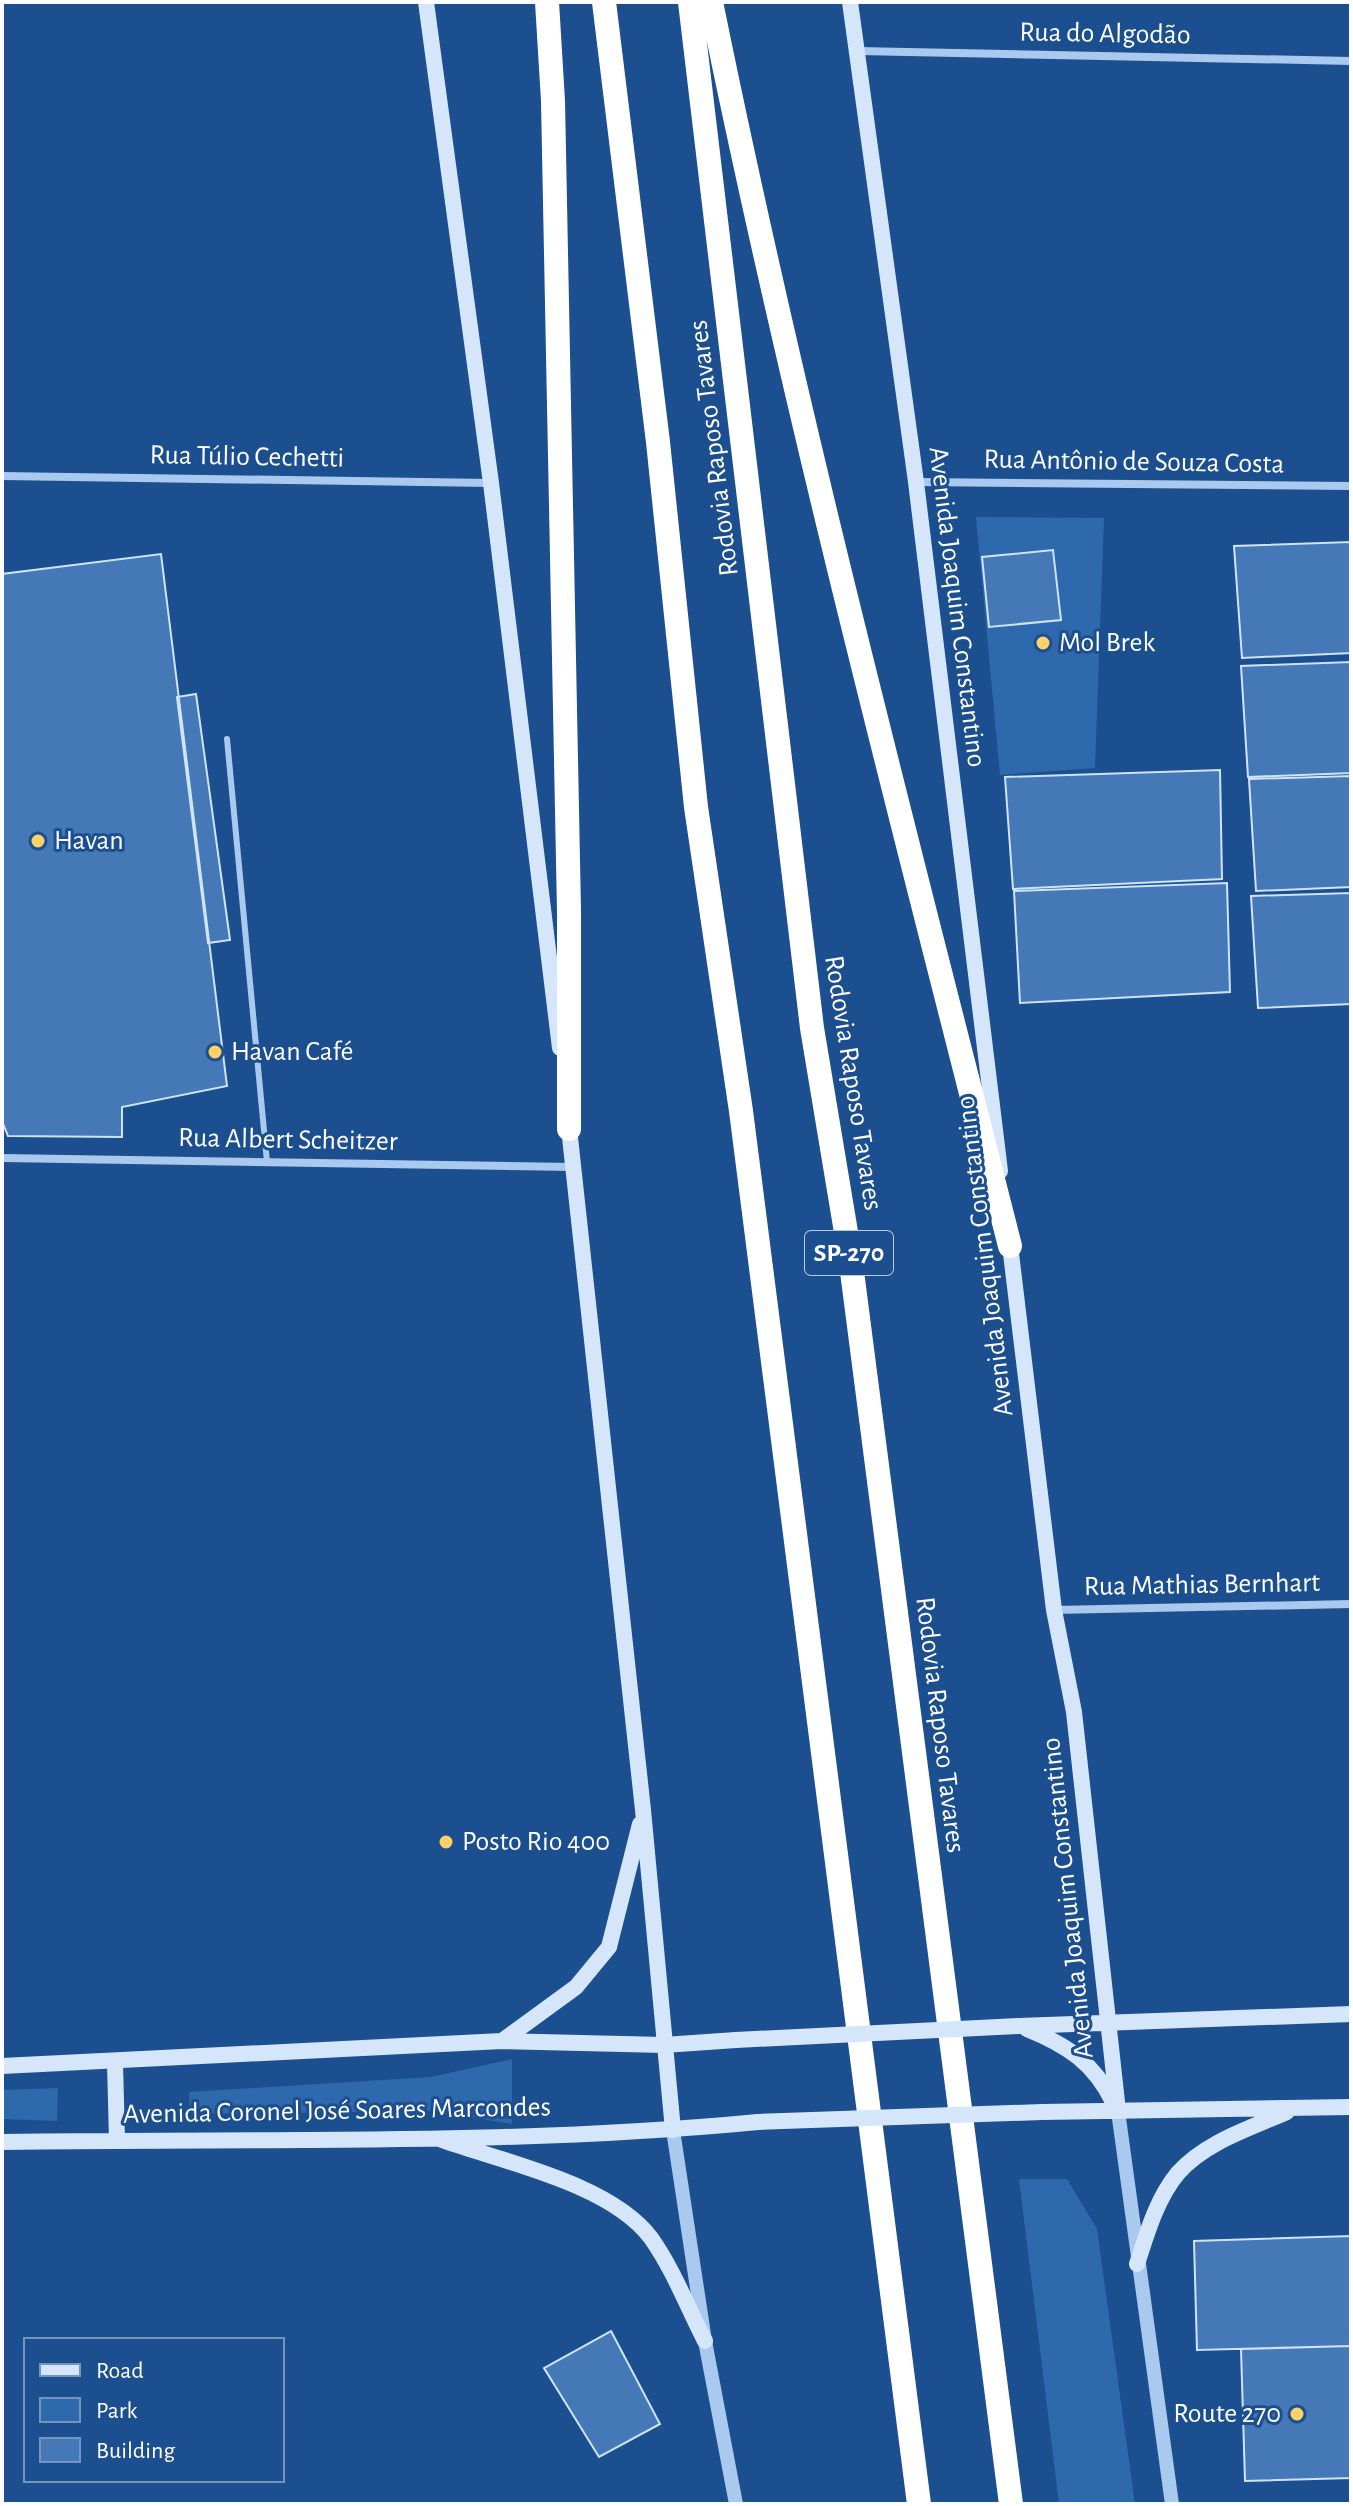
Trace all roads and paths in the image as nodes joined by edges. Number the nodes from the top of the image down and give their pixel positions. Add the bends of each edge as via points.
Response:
1 (426, 2) edge
2 (547, 2) edge
3 (604, 2) edge
4 (690, 2) edge
5 (711, 2) edge
6 (850, 2) edge
7 (858, 51) junction
8 (1351, 61) edge
9 (2, 476) edge
10 (916, 482) junction
11 (491, 483) junction
12 (1351, 486) edge
13 (227, 739) dead end
14 (569, 1129) junction
15 (2, 1158) edge
16 (267, 1162) junction
17 (574, 1167) junction
18 (1010, 1246) junction
19 (1351, 1604) edge
20 (1054, 1610) junction
21 (643, 1810) junction
22 (1351, 2014) edge
23 (1109, 2022) junction
24 (1019, 2026) junction
25 (502, 2041) junction
26 (664, 2045) junction
27 (115, 2063) junction
28 (2, 2066) edge
29 (1351, 2107) edge
30 (1295, 2108) junction
31 (1118, 2111) junction
32 (673, 2130) junction
33 (433, 2137) junction
34 (117, 2140) junction
35 (2, 2142) edge
36 (1137, 2264) junction
37 (705, 2341) junction
38 (736, 2504) edge
39 (919, 2504) edge
40 (1011, 2504) edge
41 (1172, 2504) edge

1 - 11 main road
2 - 14 highway via 554,117 569,879
3 - 39 highway, Rodovia Raposo Tavares via 696,807 741,1111
4 - 40 highway, Rodovia Raposo Tavares / SP-270 via 812,1028 850,1256
5 - 18 highway via 787,351
6 - 7 main road, Avenida Joaquim Constantino
7 - 8 street, Rua do Algodão
7 - 10 main road, Avenida Joaquim Constantino
9 - 11 street, Rua Túlio Cechetti
10 - 12 street, Rua Antônio de Souza Costa
10 - 18 main road, Avenida Joaquim Constantino
11 - 14 main road
13 - 16 lane
14 - 17 main road
15 - 16 street, Rua Albert Scheitzer
16 - 17 street, Rua Albert Scheitzer
17 - 21 main road
18 - 20 main road, Avenida Joaquim Constantino
19 - 20 street, Rua Mathias Bernhart
20 - 23 main road, Avenida Joaquim Constantino via 1074,1712
21 - 25 main road via 609,1947 576,1987
21 - 26 main road
22 - 23 main road
23 - 24 main road
23 - 31 main road, Avenida Joaquim Constantino
24 - 26 main road, Avenida Coronel José Soares Marcondes, bridge
24 - 31 main road via 1082,2057
25 - 26 main road, Avenida Coronel José Soares Marcondes
25 - 27 main road, Avenida Coronel José Soares Marcondes
26 - 32 main road
27 - 28 main road, Avenida Coronel José Soares Marcondes
27 - 34 main road
29 - 30 main road
30 - 31 main road
30 - 36 main road via 1222,2140 1179,2172 1154,2213
31 - 32 main road, Avenida Coronel José Soares Marcondes, bridge via 758,2122
31 - 36 street, Avenida Joaquim Constantino
32 - 33 main road, Avenida Coronel José Soares Marcondes
32 - 37 street
33 - 34 main road, Avenida Coronel José Soares Marcondes
33 - 37 main road via 584,2189 619,2209 650,2237
34 - 35 main road, Avenida Coronel José Soares Marcondes
36 - 41 street, Avenida Joaquim Constantino
37 - 38 street

